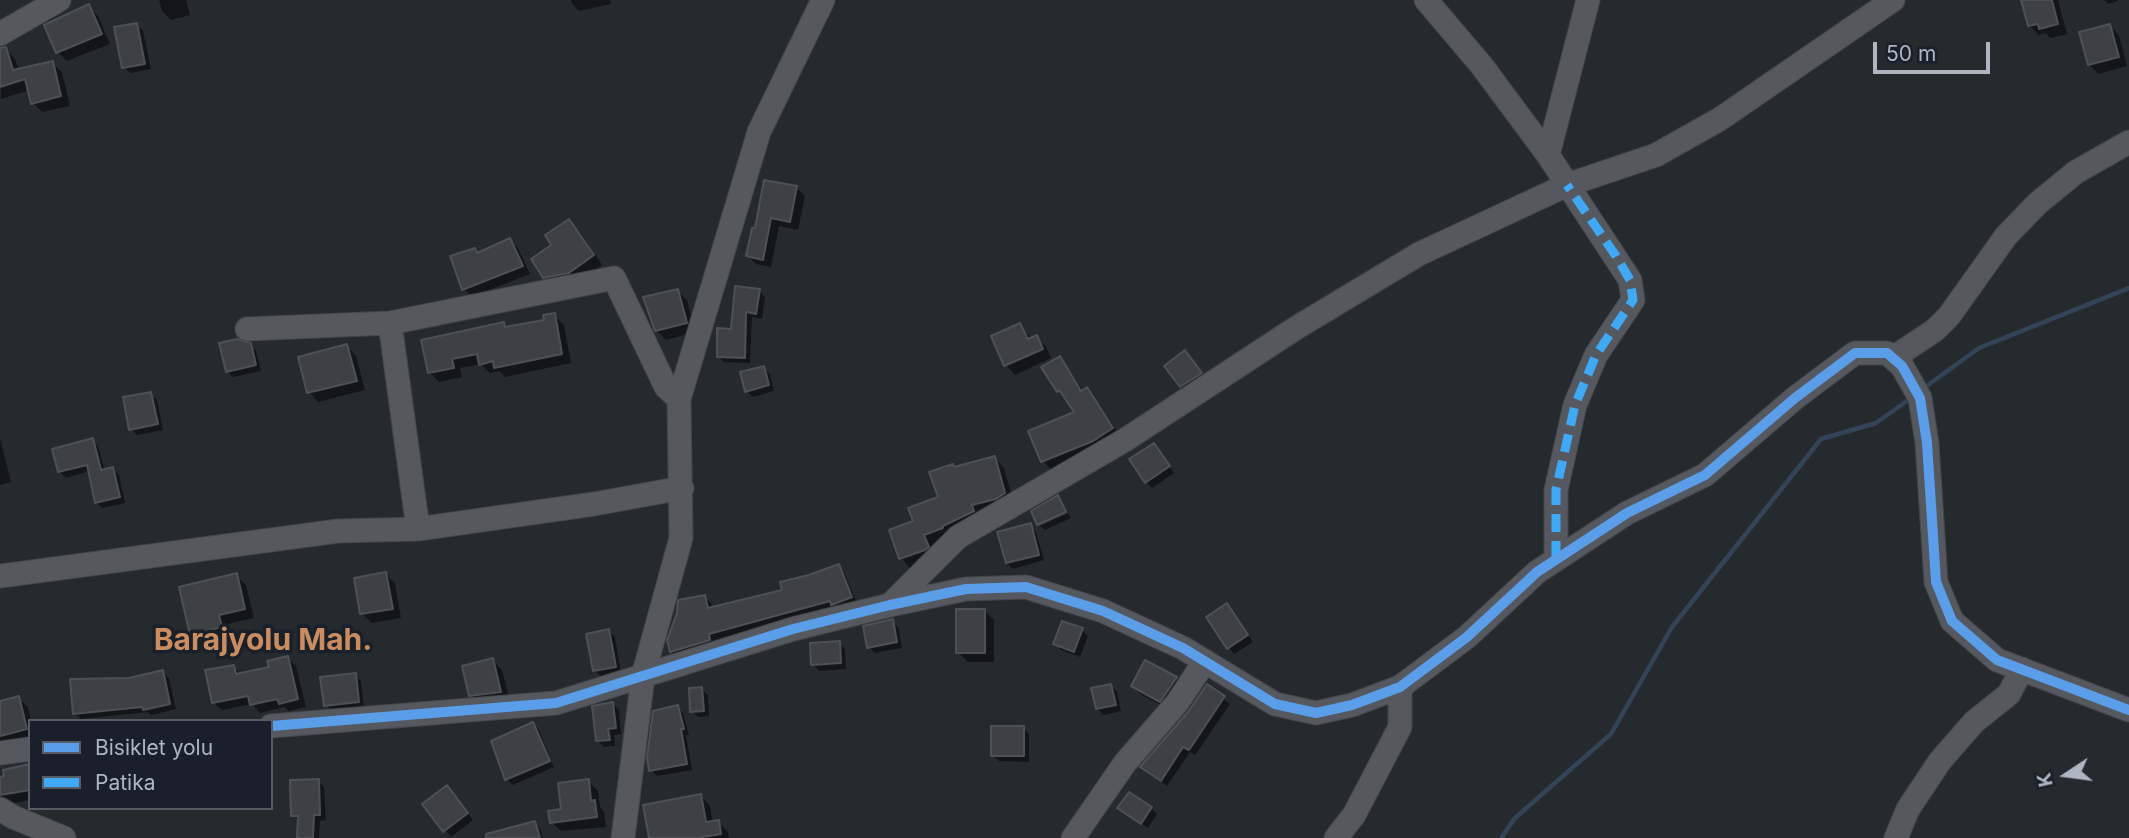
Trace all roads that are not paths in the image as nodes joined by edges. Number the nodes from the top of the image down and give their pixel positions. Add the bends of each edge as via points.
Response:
1 (59, 0) edge
2 (823, 0) edge
3 (1426, 0) edge
4 (1588, 0) edge
5 (1893, 0) edge
6 (0, 33) edge
7 (2129, 142) edge
8 (1548, 155) junction
9 (1567, 186) junction
10 (390, 323) junction
11 (247, 329) dead end
12 (1897, 362) junction
13 (679, 399) junction
14 (682, 488) junction
15 (418, 529) junction
16 (1556, 559) junction
17 (0, 576) edge
18 (890, 605) junction
19 (1205, 662) junction
20 (2022, 669) junction
21 (643, 676) junction
22 (1400, 687) junction
23 (2129, 710) edge
24 (273, 726) edge
25 (28, 749) edge
26 (0, 753) edge
27 (0, 809) edge
28 (64, 838) edge
29 (622, 838) edge
30 (1073, 838) edge
31 (1336, 838) edge
32 (1896, 838) edge

1 - 6 street
2 - 13 street via 759,132
3 - 8 street
4 - 8 street
5 - 9 street via 1720,119 1656,155
7 - 12 street via 2076,172 2038,202 2006,236 1949,316
8 - 9 street
9 - 16 street via 1630,280 1633,300 1596,355 1575,405 1556,490
9 - 18 street via 1419,254 1125,440 958,537
10 - 11 street
10 - 13 street via 614,278 666,387
10 - 15 street
12 - 16 street via 1887,353 1855,353 1705,475 1627,513
12 - 20 street via 1920,398 1936,582 1952,621 1997,660
13 - 14 street
14 - 15 street
14 - 21 street via 681,538
15 - 17 street via 338,531
16 - 22 street via 1467,637
18 - 19 street via 966,589 1026,587 1103,611
18 - 21 street via 793,629
19 - 22 street via 1275,704 1317,713
19 - 30 street
20 - 23 street
20 - 32 street via 2009,694 1974,722 1940,761 1908,809
21 - 24 street via 556,703
21 - 29 street
22 - 31 street via 1400,727 1354,815
25 - 26 street
27 - 28 street

